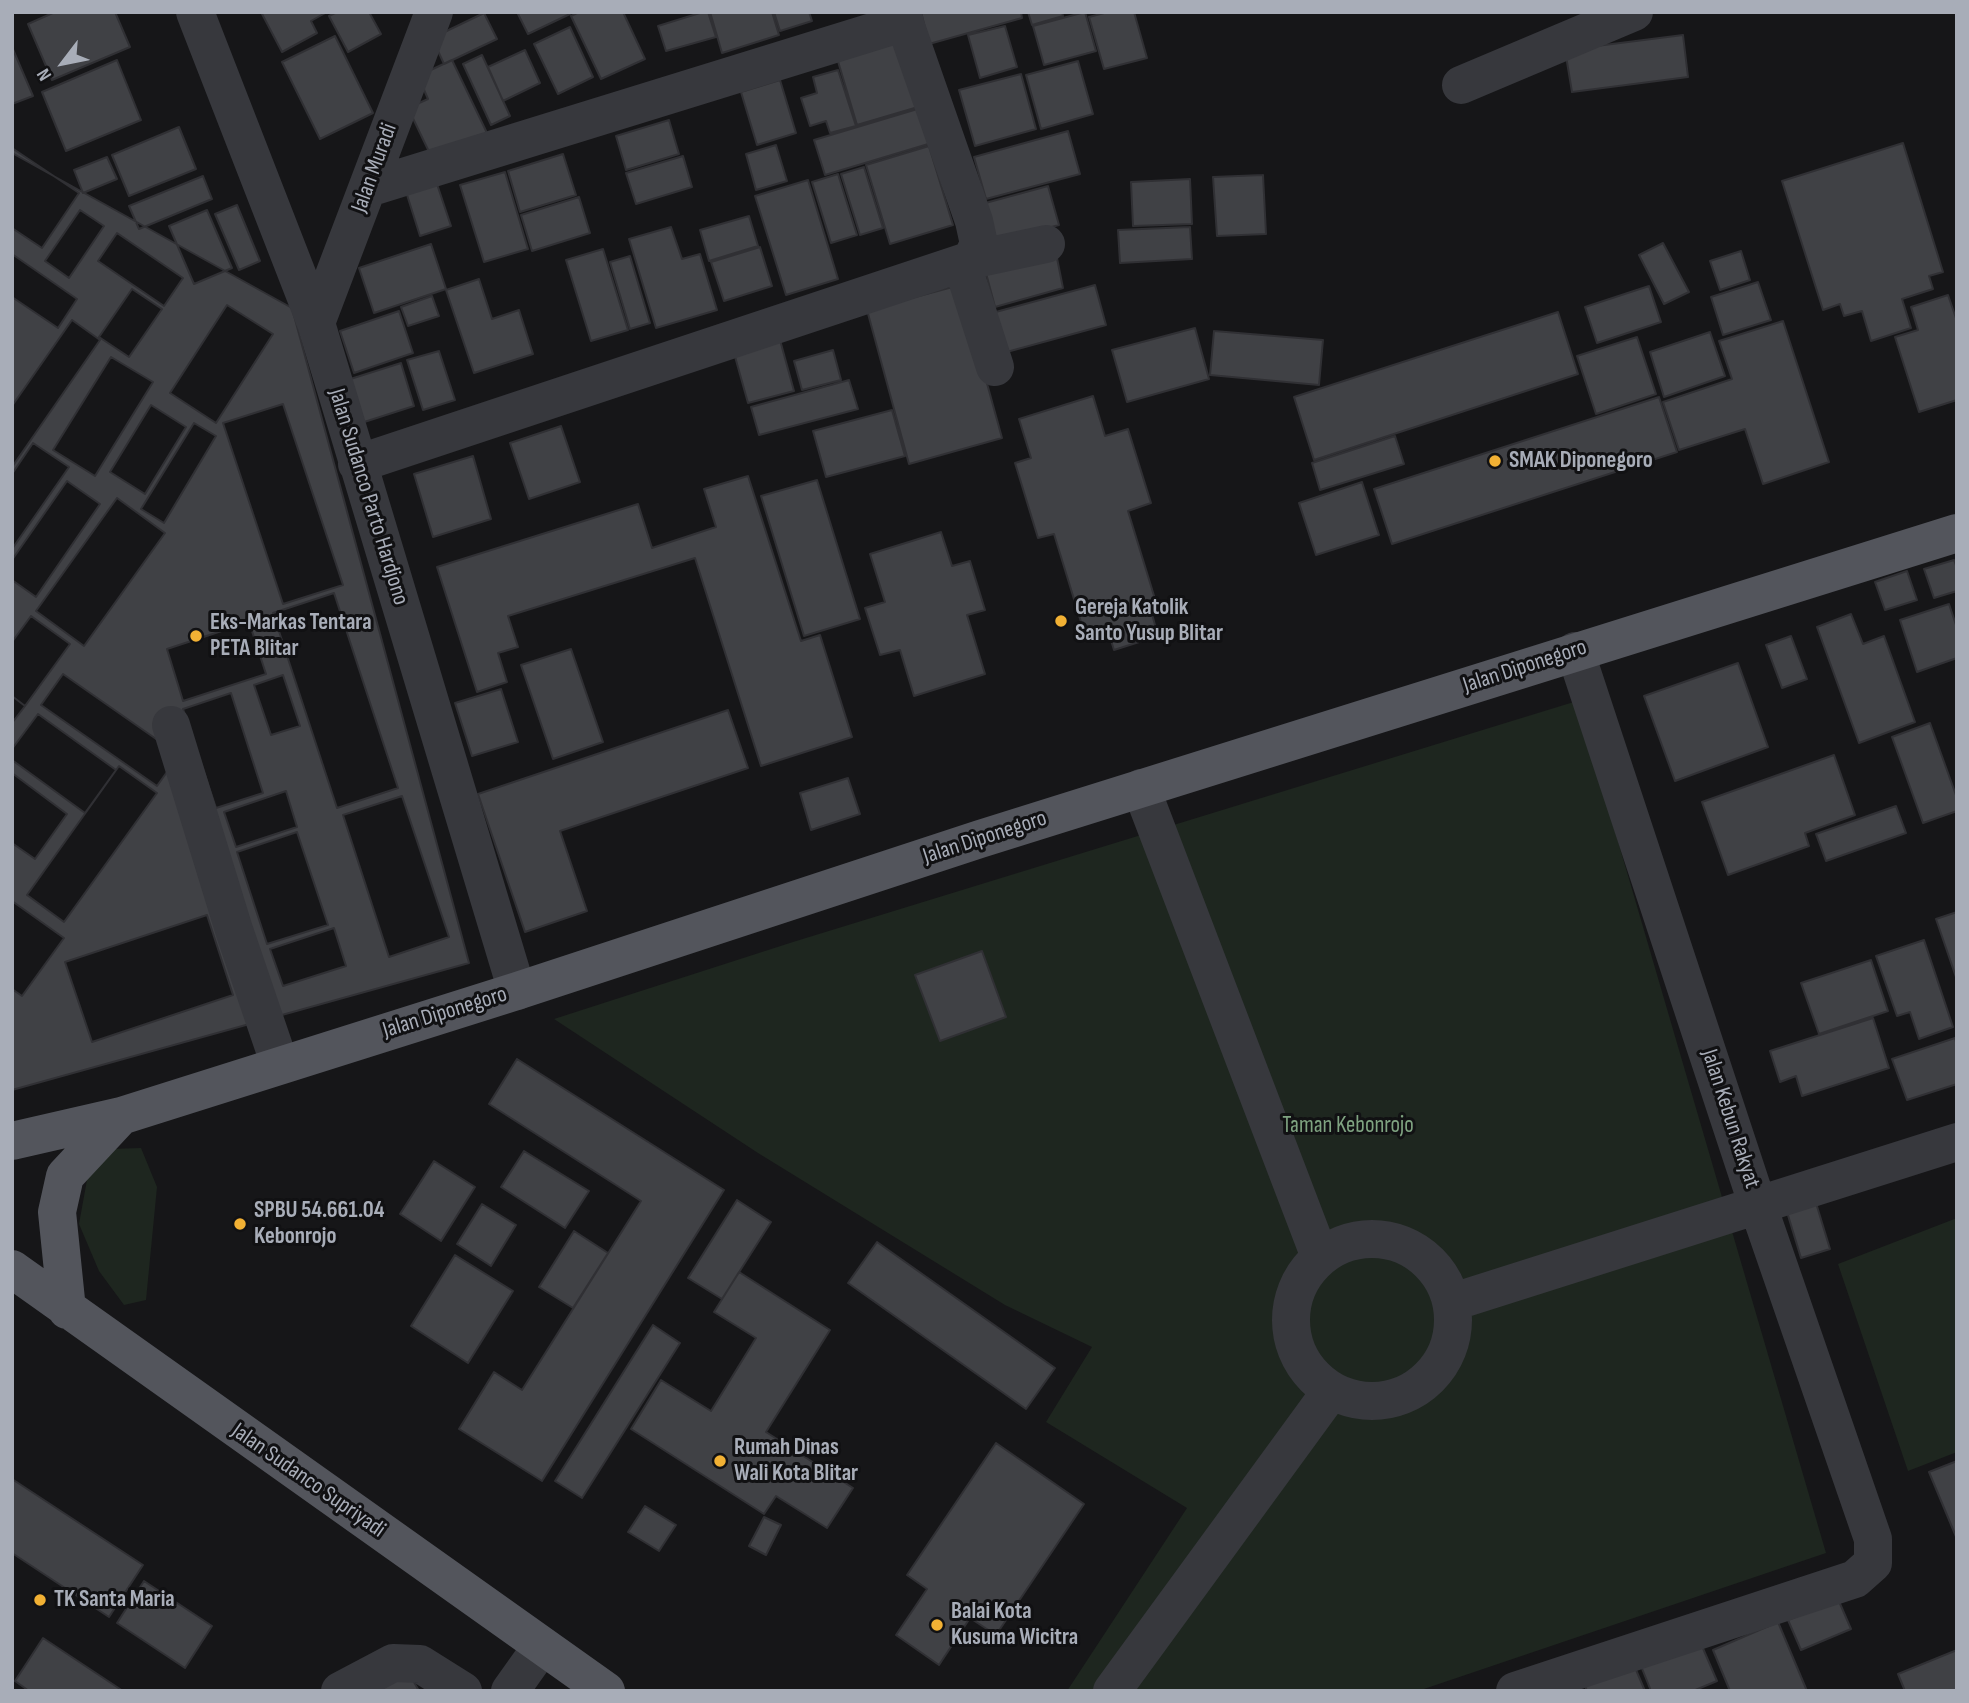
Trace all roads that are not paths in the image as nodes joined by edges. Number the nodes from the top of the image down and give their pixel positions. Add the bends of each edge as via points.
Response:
1 (195, 12) edge
2 (434, 12) edge
3 (1634, 12) edge
4 (903, 17) edge
5 (1461, 85) dead end
6 (368, 188) junction
7 (1045, 244) dead end
8 (966, 262) junction
9 (316, 323) junction
10 (995, 367) dead end
11 (357, 464) junction
12 (1957, 533) edge
13 (1575, 651) junction
14 (171, 725) dead end
15 (1141, 788) junction
16 (517, 991) junction
17 (280, 1065) junction
18 (121, 1115) junction
19 (12, 1142) edge
20 (1957, 1142) edge
21 (1758, 1206) junction
22 (1320, 1256) junction
23 (12, 1269) edge
24 (1453, 1302) junction
25 (67, 1310) junction
26 (1331, 1391) junction
27 (542, 1646) junction
28 (340, 1691) edge
29 (463, 1691) edge
30 (510, 1691) edge
31 (606, 1691) edge
32 (1112, 1691) edge
33 (1515, 1691) edge

1 - 9 street, Jalan Sudanco Parto Hardjono
2 - 6 street, Jalan Muradi
3 - 5 street
4 - 6 street
4 - 8 street via 974,221 979,244
6 - 9 street, Jalan Muradi
7 - 8 street
8 - 10 street
8 - 11 street
9 - 11 street, Jalan Sudanco Parto Hardjono
11 - 16 street, Jalan Sudanco Parto Hardjono
12 - 13 main road, Jalan Diponegoro
13 - 15 main road, Jalan Diponegoro
13 - 21 street, Jalan Kebun Rakyat
14 - 17 street
15 - 16 main road, Jalan Diponegoro
15 - 22 street
16 - 17 main road, Jalan Diponegoro
17 - 18 main road, Jalan Diponegoro
18 - 19 main road, Jalan Diponegoro
18 - 25 main road via 65,1176 57,1212
20 - 21 street
21 - 24 street
21 - 33 street, Jalan Kebun Rakyat via 1873,1539 1873,1563 1854,1579
22 - 24 street via 1345,1242 1371,1238 1412,1248 1437,1270
22 - 26 street via 1298,1285 1291,1313 1296,1351 1310,1373
23 - 25 main road, Jalan Sudanco Supriyadi
24 - 26 street via 1451,1344 1425,1384 1400,1398 1360,1402
25 - 27 main road, Jalan Sudanco Supriyadi
26 - 32 street
27 - 30 street
27 - 31 main road, Jalan Sudanco Supriyadi
28 - 29 street via 393,1663 420,1664

